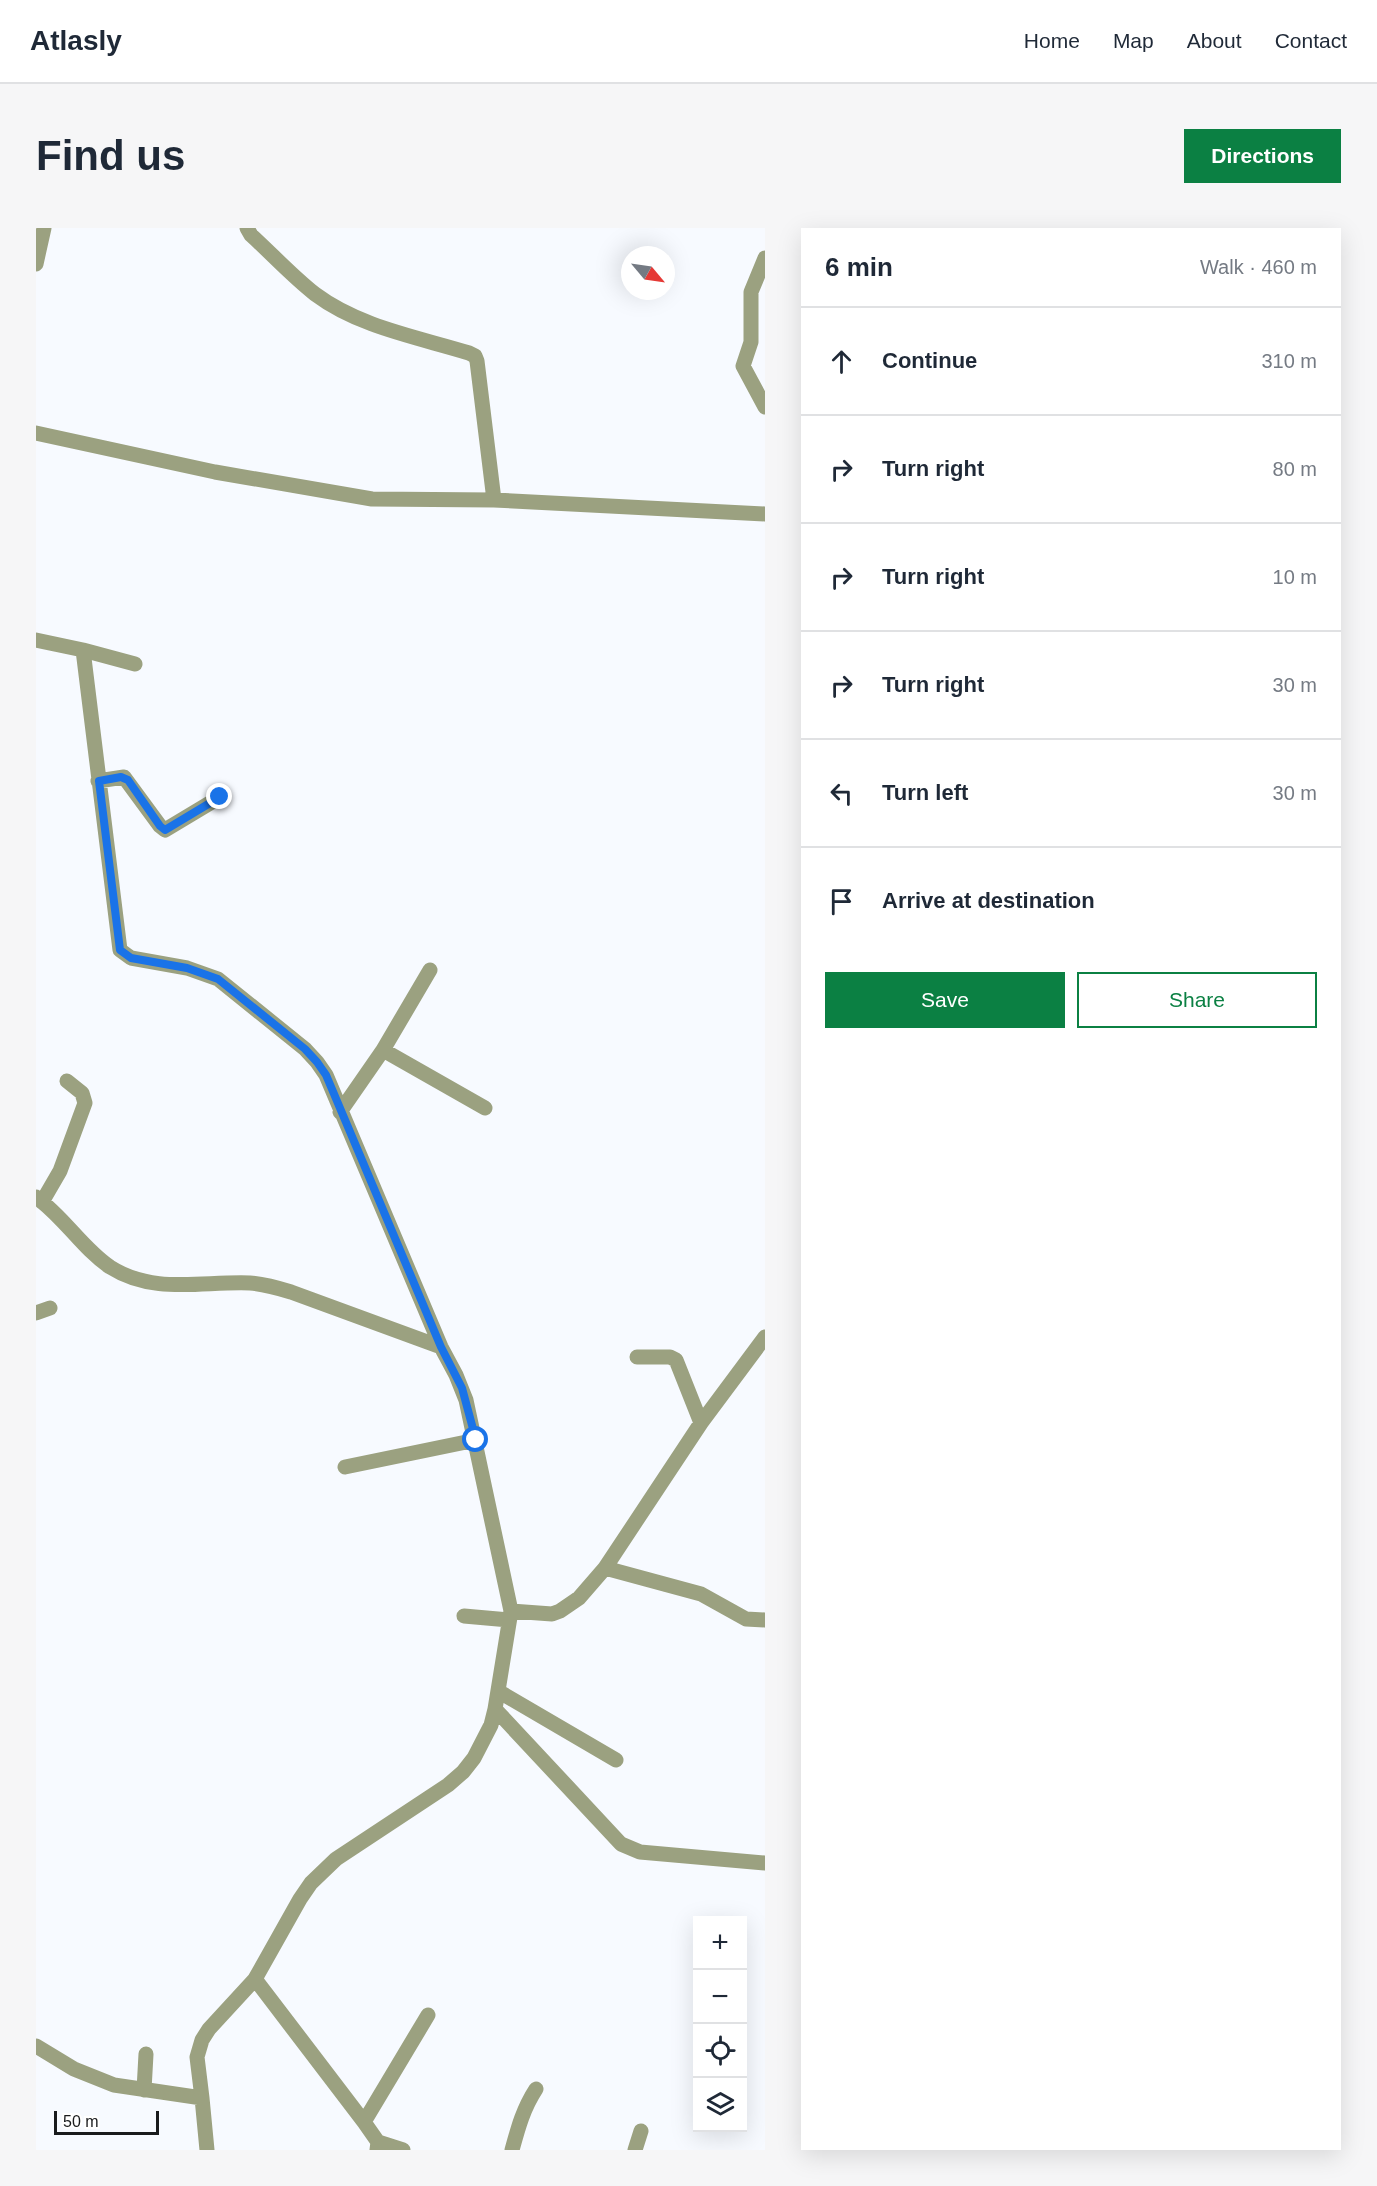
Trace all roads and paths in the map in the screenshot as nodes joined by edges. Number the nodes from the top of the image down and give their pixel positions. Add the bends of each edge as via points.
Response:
1 (44, 228) edge
2 (247, 228) edge
3 (765, 258) edge
4 (36, 264) edge
5 (765, 407) edge
6 (36, 433) edge
7 (494, 500) junction
8 (765, 514) edge
9 (36, 640) edge
10 (83, 650) junction
11 (135, 664) dead end
12 (99, 781) junction
13 (220, 797) dead end
14 (430, 970) dead end
15 (383, 1050) junction
16 (67, 1082) dead end
17 (485, 1108) dead end
18 (340, 1112) junction
19 (39, 1199) edge
20 (765, 1337) edge
21 (441, 1347) junction
22 (637, 1357) dead end
23 (701, 1423) junction
24 (476, 1440) junction
25 (345, 1467) dead end
26 (605, 1568) junction
27 (510, 1615) junction
28 (464, 1616) dead end
29 (765, 1620) edge
30 (498, 1691) junction
31 (495, 1709) junction
32 (616, 1760) dead end
33 (765, 1863) edge
34 (255, 1979) junction
35 (428, 2014) dead end
36 (36, 2046) edge
37 (146, 2054) dead end
38 (144, 2090) junction
39 (536, 2090) dead end
40 (202, 2098) junction
41 (364, 2122) junction
42 (641, 2131) dead end
43 (378, 2146) edge
44 (207, 2150) edge
45 (403, 2150) edge
46 (512, 2150) edge
47 (634, 2150) edge

1 - 4 street
2 - 7 street via 315,294 340,310 365,322 475,356
3 - 5 street via 751,292 750,342 743,366
6 - 7 street via 214,472 372,500
7 - 8 street
9 - 10 street
10 - 11 street
10 - 12 street
12 - 13 street via 121,777 128,780 165,830
12 - 18 street via 120,950 131,958 187,968 218,979 317,1062
14 - 15 street
15 - 17 street
15 - 18 street
16 - 19 street via 82,1093 85,1103 60,1171
18 - 21 street
19 - 21 street via 110,1267 130,1276 177,1286 269,1286
20 - 23 street
21 - 24 street via 462,1388
22 - 23 street via 676,1360
23 - 26 street
24 - 25 street
24 - 27 street
26 - 27 street via 579,1598 560,1611
26 - 29 street via 701,1594 747,1619
27 - 28 street
27 - 30 street
30 - 31 street
30 - 32 street
31 - 33 street via 621,1844 640,1852
31 - 34 street via 484,1742 463,1772 336,1859 311,1883
34 - 40 street via 209,2029 199,2048 197,2067
34 - 41 street
35 - 41 street
36 - 38 street via 85,2074 114,2085
37 - 38 street
38 - 40 street
39 - 46 street via 520,2117
40 - 44 street
41 - 43 street
42 - 47 street
43 - 45 street

